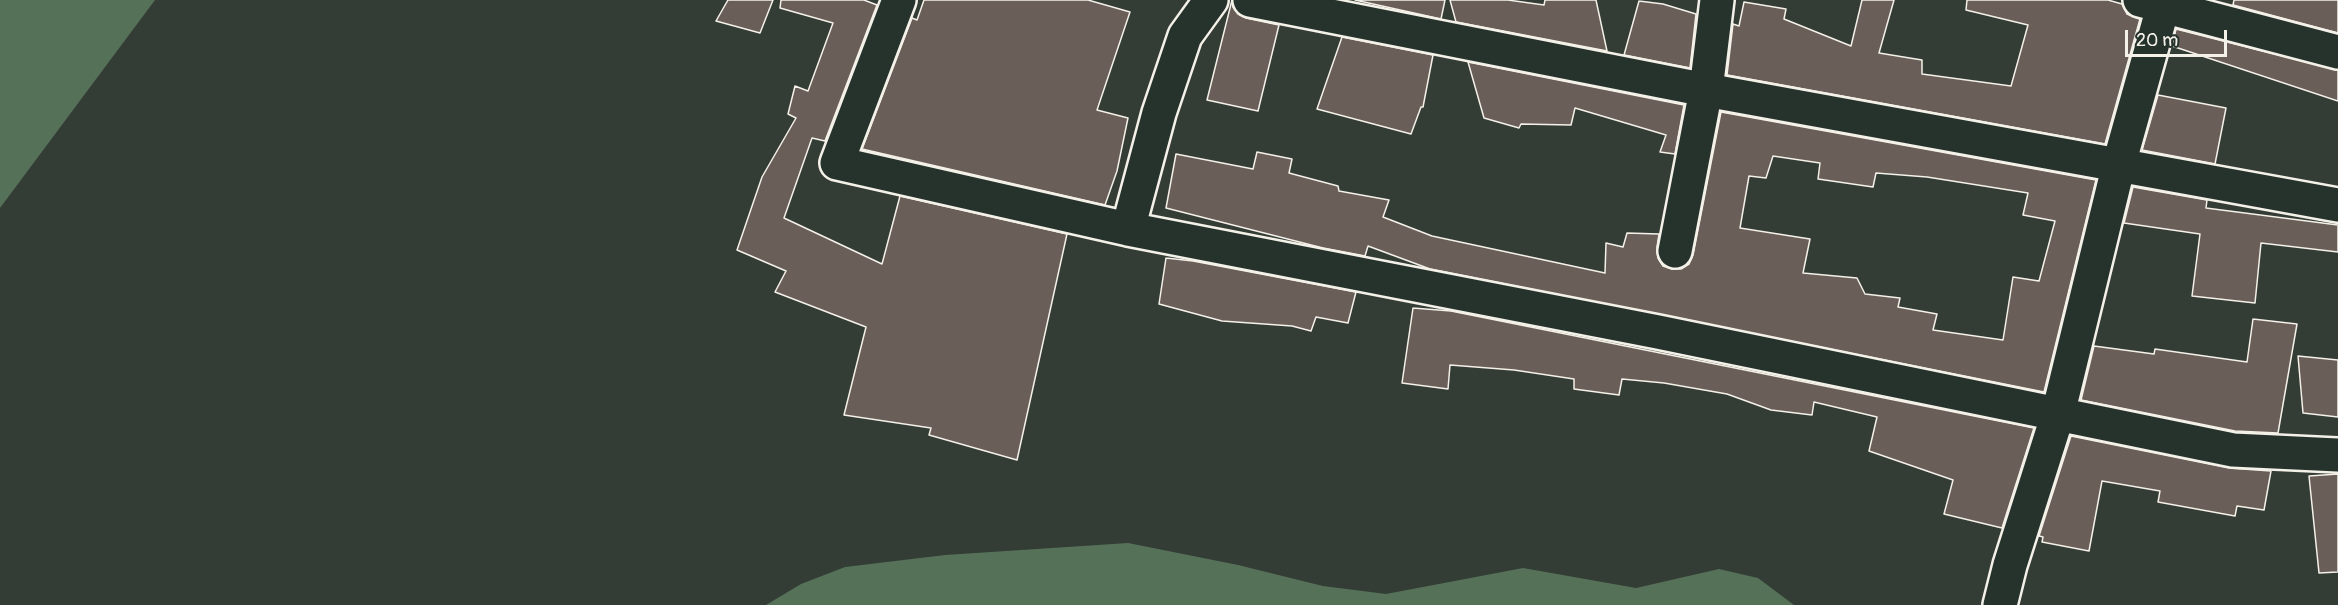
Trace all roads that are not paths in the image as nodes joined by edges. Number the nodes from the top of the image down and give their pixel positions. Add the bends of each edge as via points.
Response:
1 (899, 0) edge
2 (1210, 0) edge
3 (1250, 0) edge
4 (1717, 0) edge
5 (2156, 2) edge
6 (2338, 52) edge
7 (1706, 90) junction
8 (2120, 164) junction
9 (2338, 205) edge
10 (1128, 229) junction
11 (1675, 251) dead end
12 (2058, 414) junction
13 (2338, 454) edge
14 (2000, 605) edge

1 - 10 street via 837,163
2 - 10 street via 1185,36 1159,113
3 - 7 street
4 - 7 street
5 - 6 street
5 - 8 street
7 - 8 street
7 - 11 street
8 - 9 street
8 - 12 street
10 - 12 street
12 - 13 street via 2233,450
12 - 14 street

